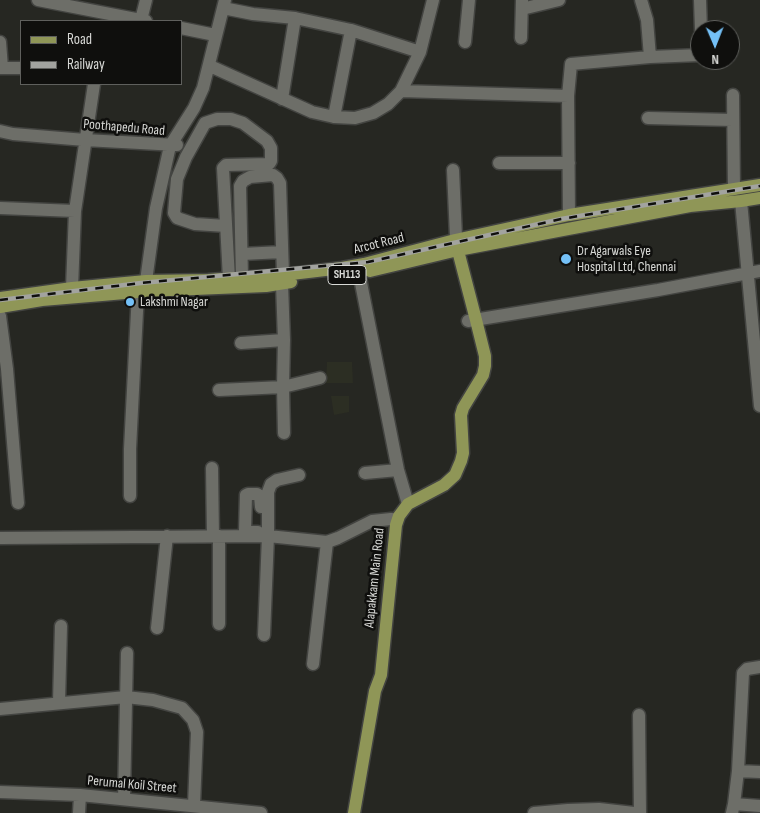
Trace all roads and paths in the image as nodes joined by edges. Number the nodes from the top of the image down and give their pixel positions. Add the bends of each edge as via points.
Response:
1 (38, 0) edge
2 (146, 0) edge
3 (433, 0) edge
4 (469, 0) edge
5 (559, 0) edge
6 (641, 0) edge
7 (700, 0) edge
8 (77, 4) edge
9 (224, 4) edge
10 (522, 5) edge
11 (109, 18) edge
12 (295, 18) junction
13 (132, 20) edge
14 (143, 20) edge
15 (701, 20) edge
16 (182, 28) edge
17 (351, 30) junction
18 (215, 35) junction
19 (521, 38) dead end
20 (0, 42) edge
21 (465, 42) dead end
22 (420, 52) junction
23 (690, 56) edge
24 (650, 57) junction
25 (210, 66) junction
26 (1, 68) edge
27 (20, 68) edge
28 (94, 85) edge
29 (400, 91) junction
30 (734, 94) dead end
31 (568, 96) junction
32 (282, 99) junction
33 (334, 117) junction
34 (648, 118) dead end
35 (733, 120) junction
36 (0, 131) edge
37 (85, 140) junction
38 (170, 146) junction
39 (190, 149) junction
40 (499, 163) dead end
41 (568, 163) junction
42 (453, 170) dead end
43 (760, 185) edge
44 (734, 189) junction
45 (760, 198) edge
46 (741, 201) junction
47 (0, 208) edge
48 (75, 211) junction
49 (569, 215) junction
50 (226, 226) junction
51 (452, 246) junction
52 (282, 252) junction
53 (242, 254) junction
54 (754, 272) edge
55 (359, 273) junction
56 (229, 278) junction
57 (242, 278) junction
58 (282, 279) junction
59 (146, 281) junction
60 (72, 288) junction
61 (138, 292) junction
62 (0, 298) edge
63 (0, 307) edge
64 (0, 316) edge
65 (472, 321) junction
66 (284, 340) junction
67 (757, 340) edge
68 (241, 343) dead end
69 (320, 378) dead end
70 (282, 387) junction
71 (219, 390) dead end
72 (760, 406) edge
73 (284, 433) dead end
74 (212, 468) dead end
75 (398, 470) junction
76 (365, 473) dead end
77 (299, 475) dead end
78 (130, 496) dead end
79 (407, 501) junction
80 (18, 504) dead end
81 (264, 507) junction
82 (394, 519) junction
83 (265, 523) junction
84 (167, 536) junction
85 (216, 536) junction
86 (268, 536) junction
87 (0, 538) edge
88 (327, 542) junction
89 (220, 624) dead end
90 (61, 626) dead end
91 (157, 628) dead end
92 (264, 635) dead end
93 (127, 653) dead end
94 (313, 664) dead end
95 (760, 667) edge
96 (126, 697) junction
97 (60, 702) junction
98 (0, 708) edge
99 (639, 715) dead end
100 (738, 771) junction
101 (760, 772) edge
102 (0, 792) edge
103 (80, 795) junction
104 (124, 799) junction
105 (194, 806) junction
106 (760, 806) edge
107 (733, 809) edge
108 (599, 811) edge
109 (79, 813) edge
110 (261, 813) edge
111 (354, 813) edge
112 (534, 813) edge
113 (634, 813) edge
114 (640, 813) edge

1 - 8 street
2 - 14 street
3 - 22 street
4 - 21 street
5 - 10 street
6 - 24 street via 647,20
7 - 15 street
8 - 11 street
9 - 12 street via 253,14
9 - 18 street
10 - 19 street
11 - 13 street
12 - 17 street
12 - 32 street
16 - 18 street
17 - 22 street
17 - 33 street
18 - 25 street
20 - 26 street
22 - 29 street
23 - 24 street
24 - 31 street via 571,64
25 - 32 street
25 - 38 street via 194,108
26 - 27 street
28 - 37 street
29 - 31 street
29 - 33 street via 373,113 355,118
30 - 35 street
31 - 41 street
32 - 33 street
34 - 35 street
35 - 44 street
36 - 37 street, Poothapedu Road
37 - 38 street, Poothapedu Road
37 - 48 street
38 - 39 street
38 - 59 street, Poothapedu Road via 156,208
39 - 50 street via 177,178 175,216 195,224
39 - 50 street via 205,123 217,119 243,123 270,145 271,163 224,166
40 - 41 street
41 - 49 street
42 - 51 street via 456,236
43 - 44 main road, Arcot Road / SH113
44 - 49 main road, Arcot Road / SH113
45 - 46 main road, Arcot Road / SH113
46 - 51 main road, Arcot Road / SH113 via 690,206
46 - 54 street
47 - 48 street
48 - 60 street
49 - 51 main road, Arcot Road / SH113
50 - 56 street
51 - 55 main road, Arcot Road / SH113
51 - 58 main road, Arcot Road / SH113
51 - 65 main road, Alapakkam Main Road
52 - 53 street
52 - 53 street via 280,184 272,176 250,177 240,186
52 - 58 street
53 - 57 street
54 - 65 street
54 - 67 street
55 - 58 main road, Arcot Road / SH113
55 - 75 street
56 - 57 main road, Arcot Road / SH113
56 - 59 main road, Arcot Road / SH113
57 - 58 main road, Arcot Road / SH113
58 - 61 main road, Arcot Road / SH113 via 204,290
58 - 66 street
59 - 60 main road, Arcot Road / SH113
60 - 62 main road, Arcot Road / SH113
61 - 63 main road, Arcot Road / SH113
61 - 78 street
64 - 80 street
65 - 79 main road, Alapakkam Main Road via 485,356 485,366 461,415 462,461 448,482
66 - 68 street
66 - 70 street
67 - 72 street
69 - 70 street
70 - 71 street
70 - 73 street
74 - 85 street
75 - 76 street
75 - 79 street
77 - 81 street via 271,484
79 - 82 main road, Alapakkam Main Road
81 - 83 street
81 - 83 street via 260,496 246,495 245,531 260,532
82 - 88 street via 372,521
82 - 111 main road, Alapakkam Main Road via 381,675 375,691
83 - 86 street
84 - 85 street
84 - 87 street
84 - 91 street
85 - 86 street
85 - 89 street
86 - 88 street
86 - 92 street
88 - 94 street
90 - 97 street
93 - 96 street
95 - 100 street via 743,673
96 - 97 street
96 - 104 street
96 - 105 street via 182,708 193,720 197,732
97 - 98 street
99 - 114 street
100 - 101 street
100 - 107 street
102 - 103 street, Perumal Koil Street
103 - 104 street, Perumal Koil Street
103 - 109 street
104 - 105 street, Perumal Koil Street
105 - 110 street, Perumal Koil Street
106 - 107 street
108 - 112 street
108 - 113 street

